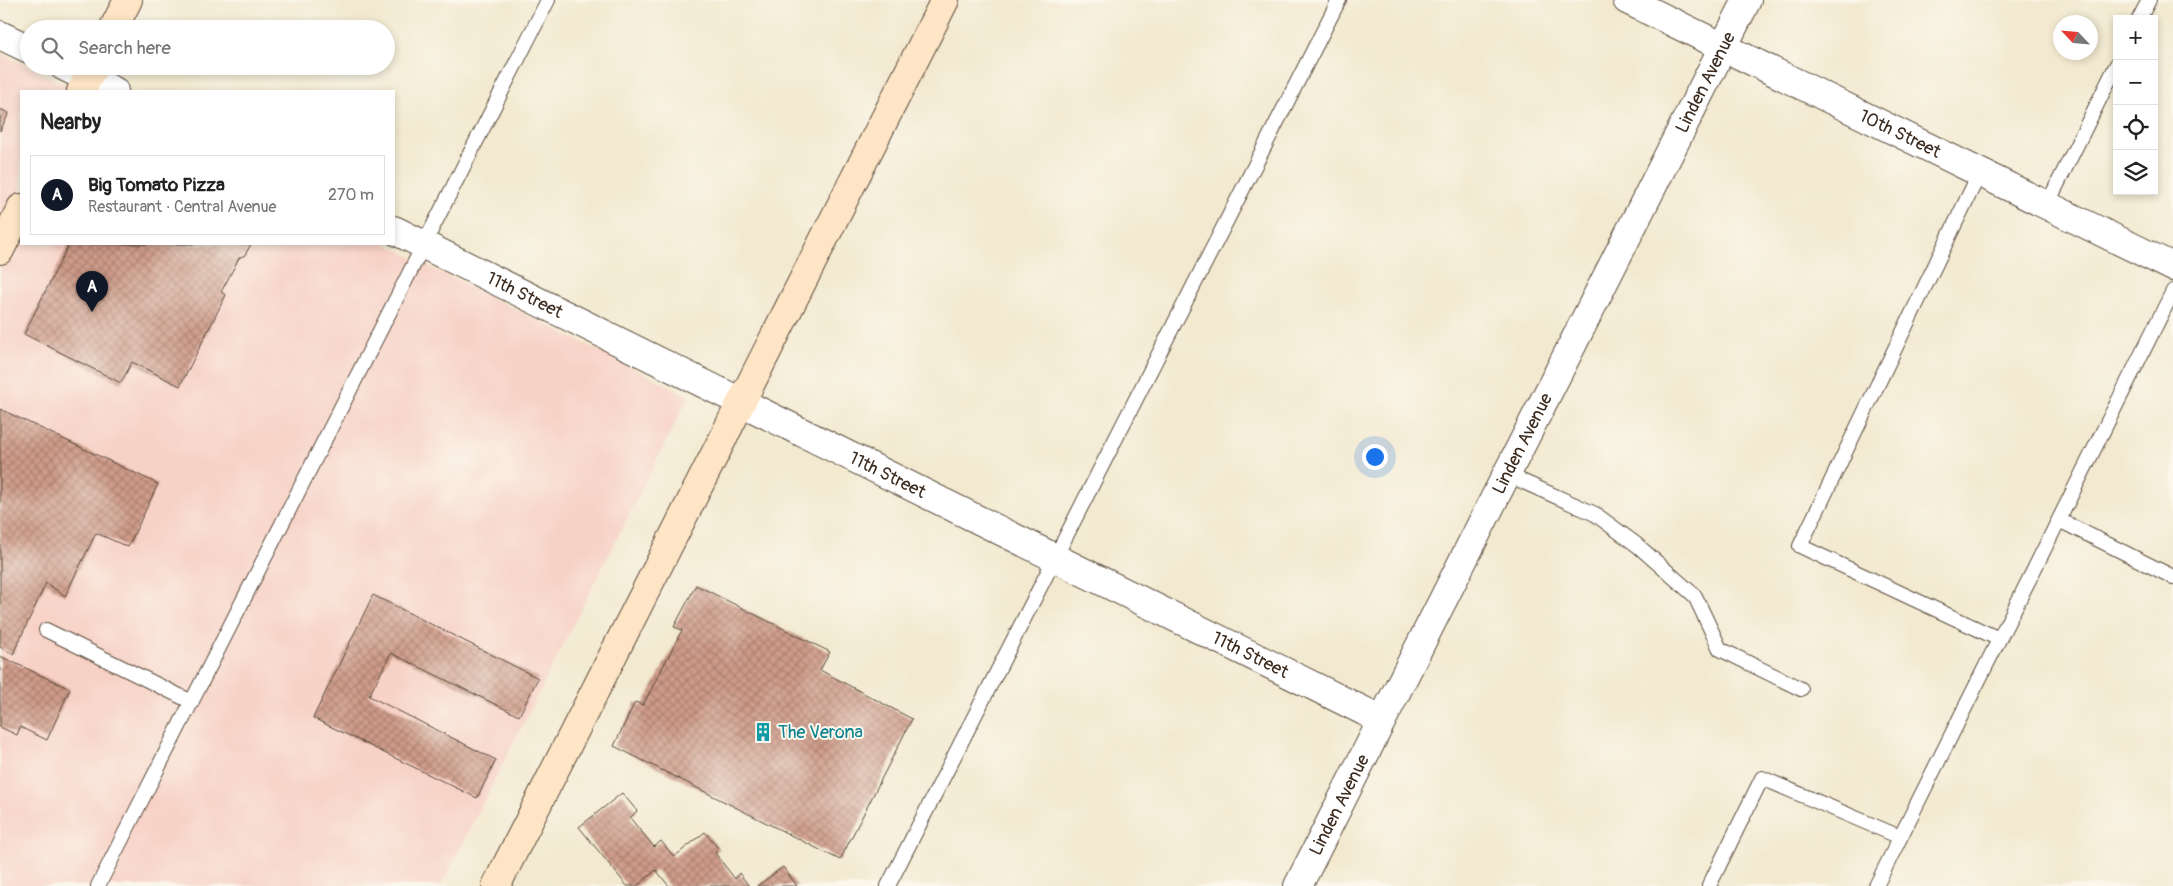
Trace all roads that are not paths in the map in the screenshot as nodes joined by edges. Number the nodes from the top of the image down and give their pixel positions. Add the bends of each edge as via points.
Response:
1 (128, 0) edge
2 (548, 0) edge
3 (945, 0) edge
4 (1339, 0) edge
5 (1628, 0) edge
6 (1746, 0) edge
7 (2149, 0) edge
8 (2141, 15) edge
9 (118, 20) edge
10 (0, 35) edge
11 (20, 45) edge
12 (1723, 47) junction
13 (2113, 72) edge
14 (87, 79) edge
15 (112, 90) edge
16 (1980, 172) junction
17 (2047, 205) junction
18 (20, 210) edge
19 (395, 230) edge
20 (424, 245) junction
21 (0, 250) edge
22 (2173, 267) edge
23 (2173, 291) edge
24 (741, 403) junction
25 (1506, 474) junction
26 (2058, 520) junction
27 (1055, 558) junction
28 (2173, 577) edge
29 (46, 630) dead end
30 (1999, 639) junction
31 (1801, 689) dead end
32 (192, 702) junction
33 (1382, 720) junction
34 (1900, 837) junction
35 (98, 886) edge
36 (496, 886) edge
37 (888, 886) edge
38 (1298, 886) edge
39 (1709, 886) edge
40 (1876, 886) edge

1 - 9 street
2 - 20 lane
3 - 24 street
4 - 27 lane
5 - 12 street, 10th Street
6 - 12 street, Linden Avenue
7 - 8 lane
10 - 11 street
12 - 16 street, 10th Street
12 - 25 street, Linden Avenue
13 - 17 lane
14 - 15 street
16 - 17 street, 10th Street
16 - 30 lane via 1800,546
17 - 22 street, 10th Street
18 - 21 street
19 - 20 street, 11th Street
20 - 24 street, 11th Street
20 - 32 lane
23 - 26 lane
24 - 27 street, 11th Street
24 - 36 street
25 - 31 lane via 1595,514 1638,545 1695,596 1720,649
25 - 33 street, Linden Avenue
26 - 28 lane
26 - 30 lane
27 - 33 street, 11th Street
27 - 37 lane
29 - 32 lane
30 - 34 lane
32 - 35 lane
33 - 38 street, Linden Avenue
34 - 39 lane via 1762,778
34 - 40 lane

